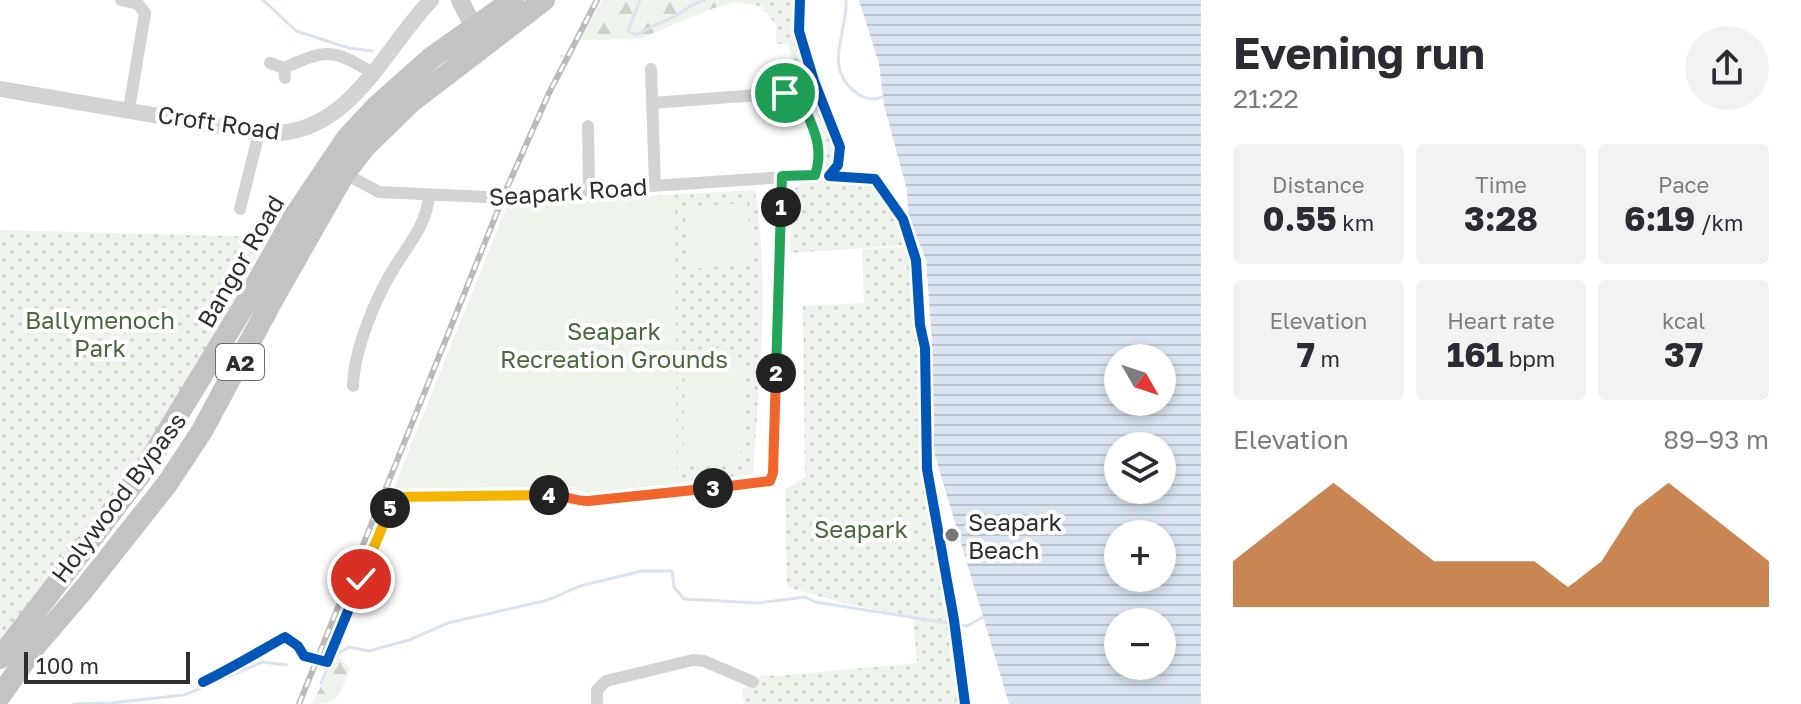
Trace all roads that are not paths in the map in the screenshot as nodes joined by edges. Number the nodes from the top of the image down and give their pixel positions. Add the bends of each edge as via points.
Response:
1 (121, 0) edge
2 (431, 0) edge
3 (460, 0) edge
4 (513, 0) edge
5 (544, 0) edge
6 (483, 33) junction
7 (270, 63) dead end
8 (651, 69) dead end
9 (373, 73) junction
10 (0, 89) edge
11 (652, 103) junction
12 (129, 109) junction
13 (588, 126) dead end
14 (259, 133) junction
15 (336, 168) junction
16 (782, 176) junction
17 (655, 185) junction
18 (589, 190) junction
19 (429, 195) junction
20 (240, 209) dead end
21 (350, 378) dead end
22 (0, 658) edge
23 (203, 682) dead end
24 (753, 682) dead end
25 (0, 696) edge
26 (597, 704) edge

1 - 12 street via 138,4 145,13
2 - 9 street, Croft Road
3 - 6 main road
4 - 6 highway, Holywood Bypass / A2
5 - 6 highway, Holywood Bypass / A2
6 - 15 highway, Holywood Bypass / A2 via 431,58 399,85 347,138
7 - 9 street via 284,73 326,52
8 - 11 street
9 - 14 street, Croft Road via 352,99 322,121 292,132
10 - 12 street, Croft Road
11 - 16 street, Seapark Road via 798,92 820,143 819,163 815,175
11 - 17 street
12 - 14 street, Croft Road
13 - 18 street
14 - 20 street
15 - 19 street, Seapark Road via 379,192
15 - 22 highway, Bangor Road / A2 via 146,467
15 - 25 highway, Holywood Bypass / A2 via 202,431 167,484
16 - 17 street, Seapark Road
16 - 23 street via 770,481 588,501 564,495 395,497 327,662 311,658 285,637
17 - 18 street, Seapark Road
18 - 19 street, Seapark Road
19 - 21 street via 428,213 392,272
24 - 26 street via 693,660 610,679 597,690

